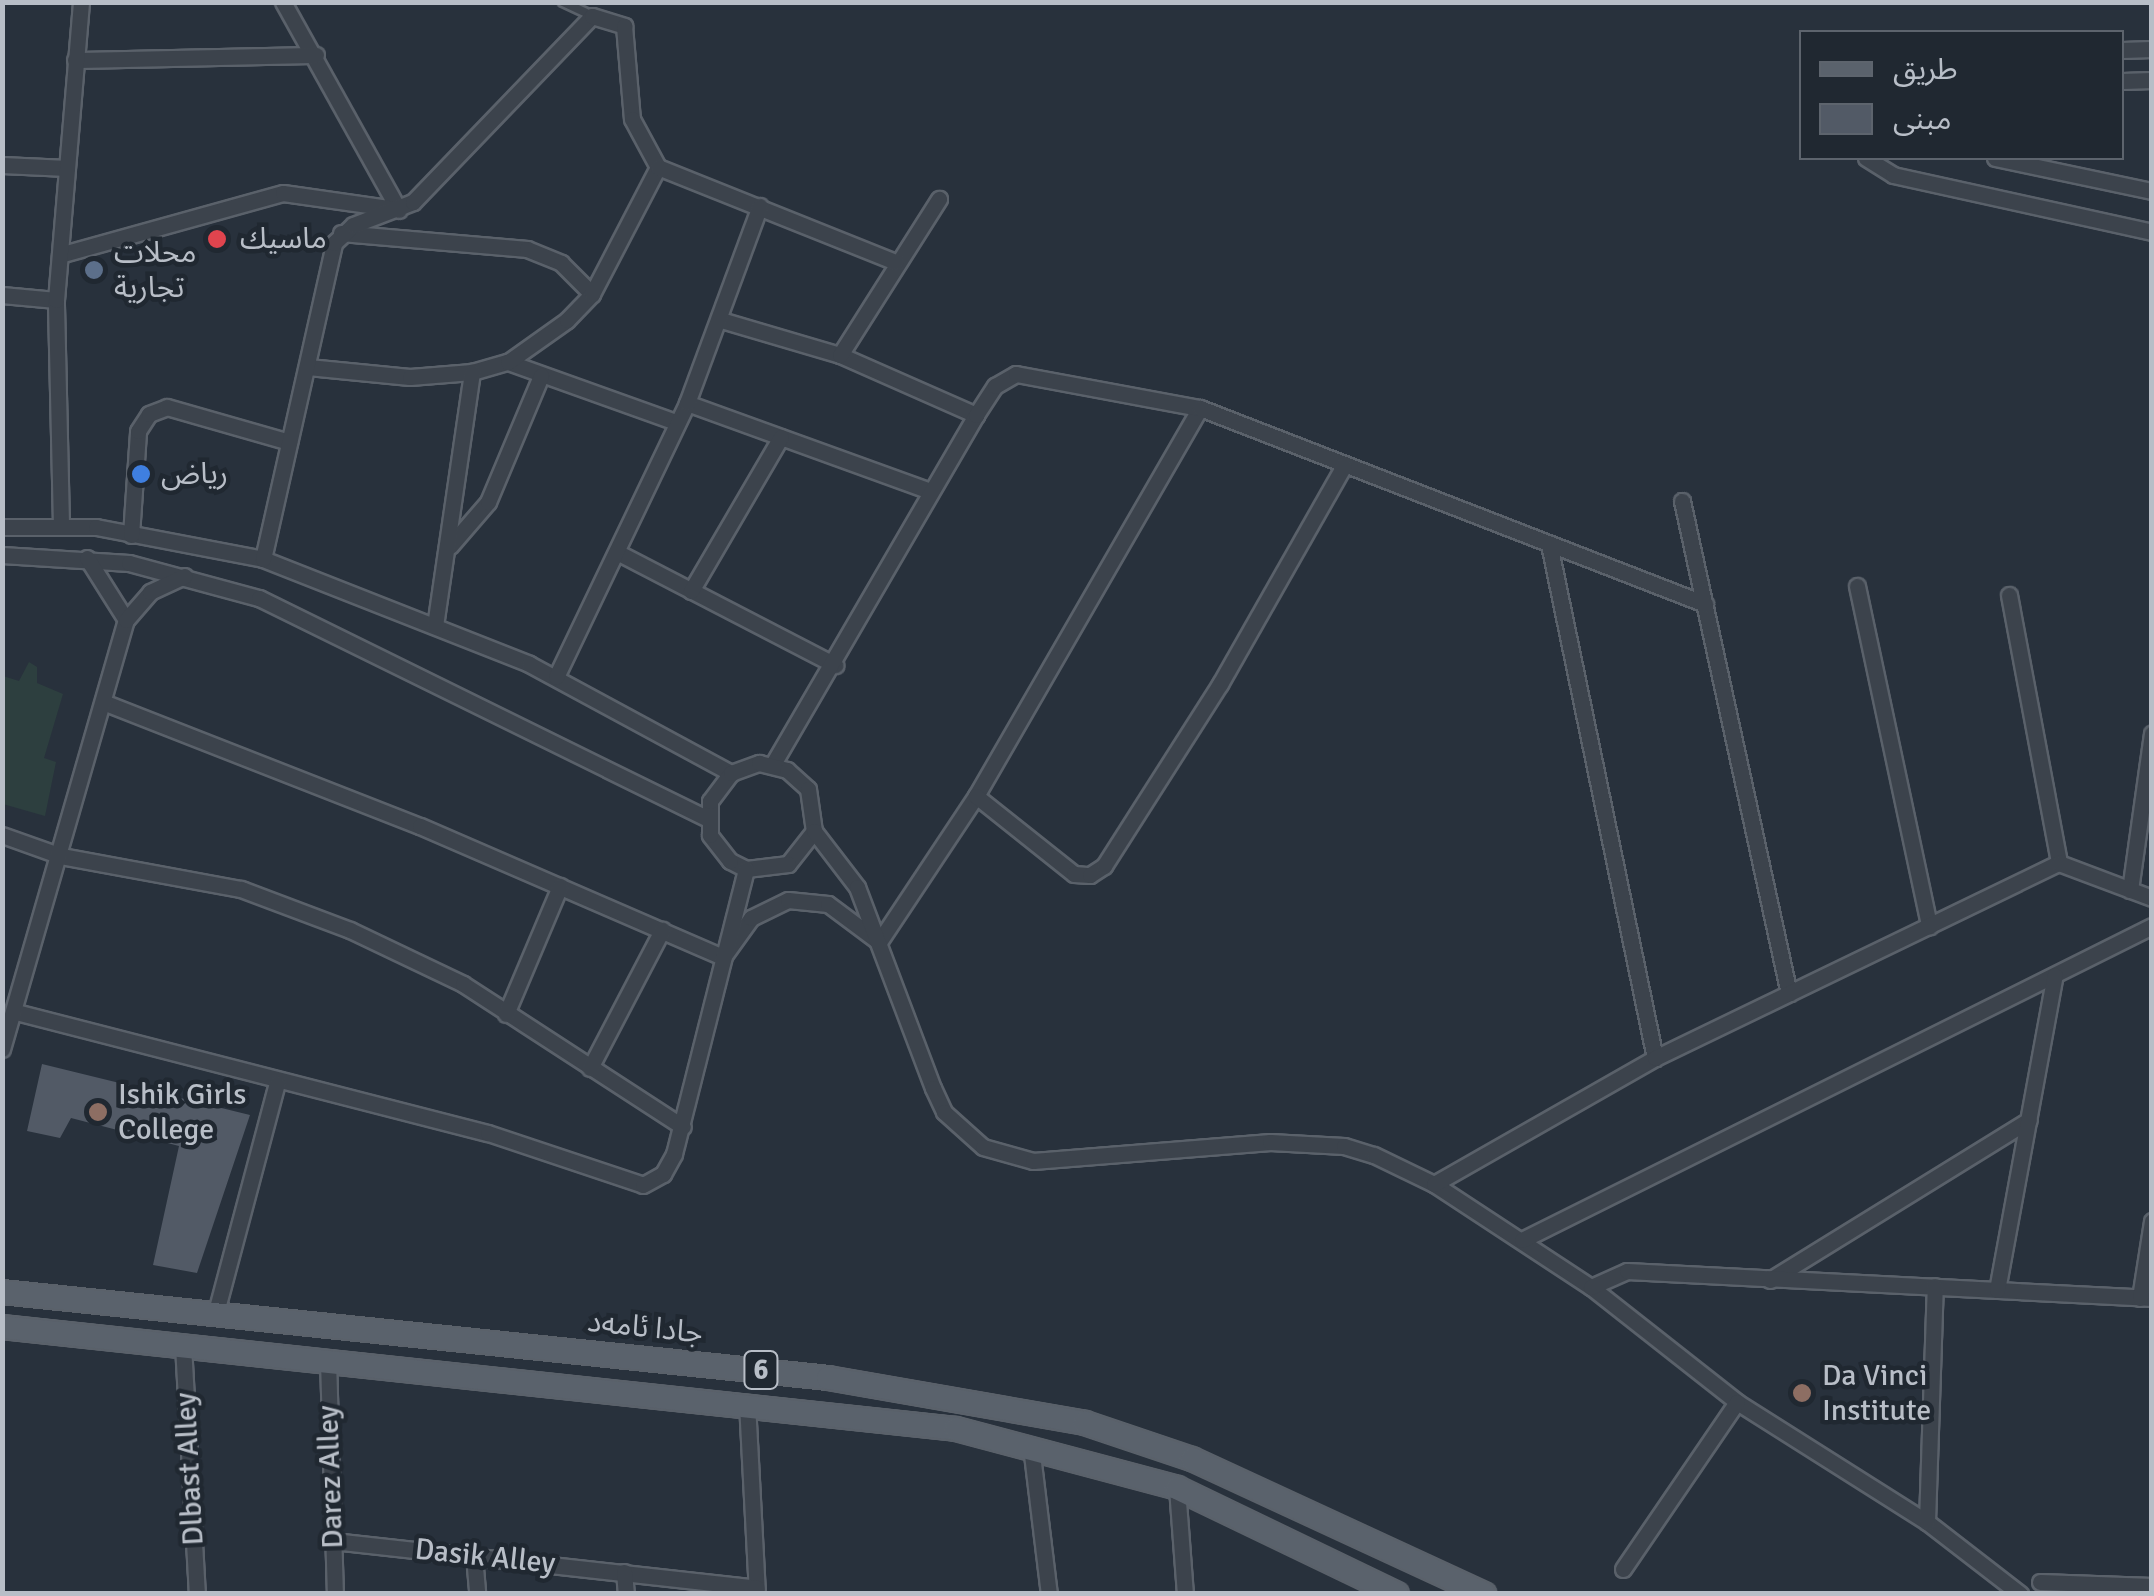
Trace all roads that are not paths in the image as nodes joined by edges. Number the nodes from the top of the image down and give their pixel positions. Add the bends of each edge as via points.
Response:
1 (81, 2) edge
2 (283, 2) edge
3 (563, 2) edge
4 (592, 16) junction
5 (2152, 48) edge
6 (2124, 50) edge
7 (316, 55) junction
8 (76, 60) junction
9 (2152, 80) edge
10 (2124, 81) edge
11 (1869, 160) edge
12 (2005, 160) edge
13 (2, 166) edge
14 (658, 167) junction
15 (68, 168) junction
16 (2152, 191) edge
17 (939, 199) dead end
18 (760, 206) junction
19 (398, 210) junction
20 (2152, 232) edge
21 (341, 233) junction
22 (63, 254) junction
23 (896, 262) junction
24 (592, 294) junction
25 (2, 295) edge
26 (56, 300) junction
27 (721, 320) junction
28 (840, 355) junction
29 (508, 362) junction
30 (308, 368) junction
31 (472, 372) junction
32 (541, 376) junction
33 (687, 403) junction
34 (1200, 408) junction
35 (976, 416) junction
36 (676, 422) junction
37 (781, 437) junction
38 (289, 442) junction
39 (1344, 466) junction
40 (930, 491) junction
41 (1682, 501) dead end
42 (61, 525) junction
43 (2, 527) edge
44 (132, 534) junction
45 (1549, 544) junction
46 (450, 546) junction
47 (617, 552) junction
48 (2, 555) edge
49 (87, 558) junction
50 (263, 559) junction
51 (184, 576) junction
52 (1857, 586) dead end
53 (691, 591) junction
54 (2009, 594) dead end
55 (1705, 604) junction
56 (126, 620) junction
57 (434, 626) junction
58 (836, 665) junction
59 (556, 677) junction
60 (104, 702) junction
61 (2152, 734) edge
62 (774, 764) junction
63 (730, 773) junction
64 (976, 796) junction
65 (707, 818) junction
66 (814, 832) junction
67 (2, 835) edge
68 (61, 856) junction
69 (2060, 864) junction
70 (746, 869) junction
71 (560, 886) junction
72 (2130, 890) junction
73 (2152, 898) edge
74 (1929, 926) junction
75 (2152, 926) edge
76 (662, 930) junction
77 (879, 942) junction
78 (723, 957) junction
79 (2055, 975) junction
80 (1789, 994) junction
81 (16, 1012) junction
82 (506, 1014) junction
83 (2, 1049) edge
84 (1656, 1058) junction
85 (590, 1068) junction
86 (278, 1083) junction
87 (2029, 1120) junction
88 (682, 1127) junction
89 (1434, 1184) junction
90 (2152, 1221) edge
91 (1522, 1240) junction
92 (1770, 1280) junction
93 (1935, 1286) junction
94 (1591, 1287) junction
95 (1997, 1290) junction
96 (2, 1292) edge
97 (2146, 1298) edge
98 (216, 1312) junction
99 (2, 1327) edge
100 (458, 1338) junction
101 (183, 1344) junction
102 (518, 1345) junction
103 (328, 1360) junction
104 (454, 1374) junction
105 (516, 1380) junction
106 (1737, 1402) junction
107 (747, 1403) junction
108 (1031, 1446) junction
109 (1177, 1488) junction
110 (1927, 1522) junction
111 (333, 1540) junction
112 (474, 1556) junction
113 (1623, 1569) dead end
114 (624, 1572) junction
115 (2040, 1582) dead end
116 (2152, 1586) edge
117 (757, 1590) edge
118 (1049, 1593) edge
119 (196, 1594) edge
120 (336, 1594) edge
121 (477, 1594) edge
122 (626, 1594) edge
123 (1041, 1594) edge
124 (1185, 1594) edge
125 (1397, 1594) edge
126 (1484, 1594) edge
127 (2020, 1594) edge

1 - 8 street
2 - 7 street
3 - 4 lane
4 - 14 street via 613,18 629,38 632,119
4 - 19 street via 424,192
5 - 6 street
7 - 8 street
7 - 19 street
8 - 15 street
9 - 10 street
11 - 20 street via 1893,176
12 - 16 street
13 - 15 street
14 - 18 street
14 - 24 street
15 - 22 street
17 - 23 street
18 - 23 street
18 - 27 street
19 - 21 street
19 - 22 street via 283,193
21 - 24 street via 527,249 560,262
21 - 30 street via 329,254
22 - 26 street
23 - 28 street
24 - 29 street
25 - 26 street
26 - 42 street
27 - 28 street
27 - 33 street
28 - 35 street
29 - 31 street
29 - 32 street
30 - 31 street via 374,377
30 - 38 street
31 - 46 street
32 - 36 street
32 - 46 street via 488,502
33 - 36 street
33 - 37 street
34 - 35 street via 1016,374 995,386
34 - 39 street
34 - 64 street
35 - 40 street
36 - 47 street
37 - 40 street
37 - 53 street
38 - 44 street via 178,409 148,414 138,431
38 - 50 street
39 - 45 street
39 - 64 street via 1220,684 1104,866 1074,874
40 - 58 street
41 - 55 street
42 - 43 street
42 - 44 street
44 - 50 street
45 - 55 street
45 - 84 street
46 - 57 street
47 - 53 street
47 - 59 street
48 - 49 street
49 - 51 street
49 - 56 street
50 - 57 street
51 - 56 street via 150,592
51 - 65 street via 258,598
52 - 74 street
53 - 58 street
54 - 69 street
55 - 80 street
56 - 60 street
57 - 59 street
58 - 62 street
59 - 63 street
60 - 68 street
60 - 71 street
61 - 72 street
62 - 63 street
62 - 66 street via 808,789
63 - 65 street via 714,790
64 - 77 street
65 - 70 street via 718,850
66 - 70 street via 788,864
66 - 77 street via 858,887
67 - 68 street
68 - 81 street
68 - 82 street via 184,874 296,908 462,984
69 - 72 street
69 - 74 street
70 - 78 street
71 - 76 street
71 - 82 street
72 - 73 street
74 - 80 street
75 - 79 street
76 - 78 street
76 - 85 street
77 - 78 street via 828,904 788,900 751,918
77 - 89 street via 938,1100 982,1148 1033,1161 1308,1142 1374,1155
78 - 88 street
79 - 87 street
79 - 91 street
80 - 84 street
81 - 83 street
81 - 86 street
82 - 85 street
84 - 89 street
85 - 88 street
86 - 88 street via 502,1136 632,1185 663,1174
86 - 98 street
87 - 92 street
87 - 95 street
89 - 91 street
90 - 97 street
91 - 94 street
92 - 93 street
92 - 94 street via 1628,1271
93 - 95 street
93 - 110 street
94 - 106 street
95 - 97 street
96 - 98 main road, جادا ئامەد / 6
98 - 100 main road, جادا ئامەد / 6
99 - 101 main road, 6
100 - 102 main road, جادا ئامەد / 6
100 - 104 main road
101 - 103 main road, 6
101 - 119 street, Dlbast Alley
102 - 105 main road
102 - 126 main road, جادا ئامەد / 6 via 878,1384 1099,1426 1192,1459
103 - 104 main road, 6
103 - 111 street, Darez Alley
104 - 105 main road, 6
105 - 107 main road, 6
106 - 110 street
106 - 113 street
107 - 108 main road, 6 via 956,1429
107 - 117 street
108 - 109 main road, 6
108 - 118 street
109 - 124 street
109 - 125 main road, 6
110 - 127 street
111 - 112 street, Dasik Alley
111 - 120 street, Darez Alley
112 - 114 street, Dasik Alley
112 - 121 street
114 - 117 street, Dasik Alley
114 - 122 street
115 - 116 street
118 - 123 street

